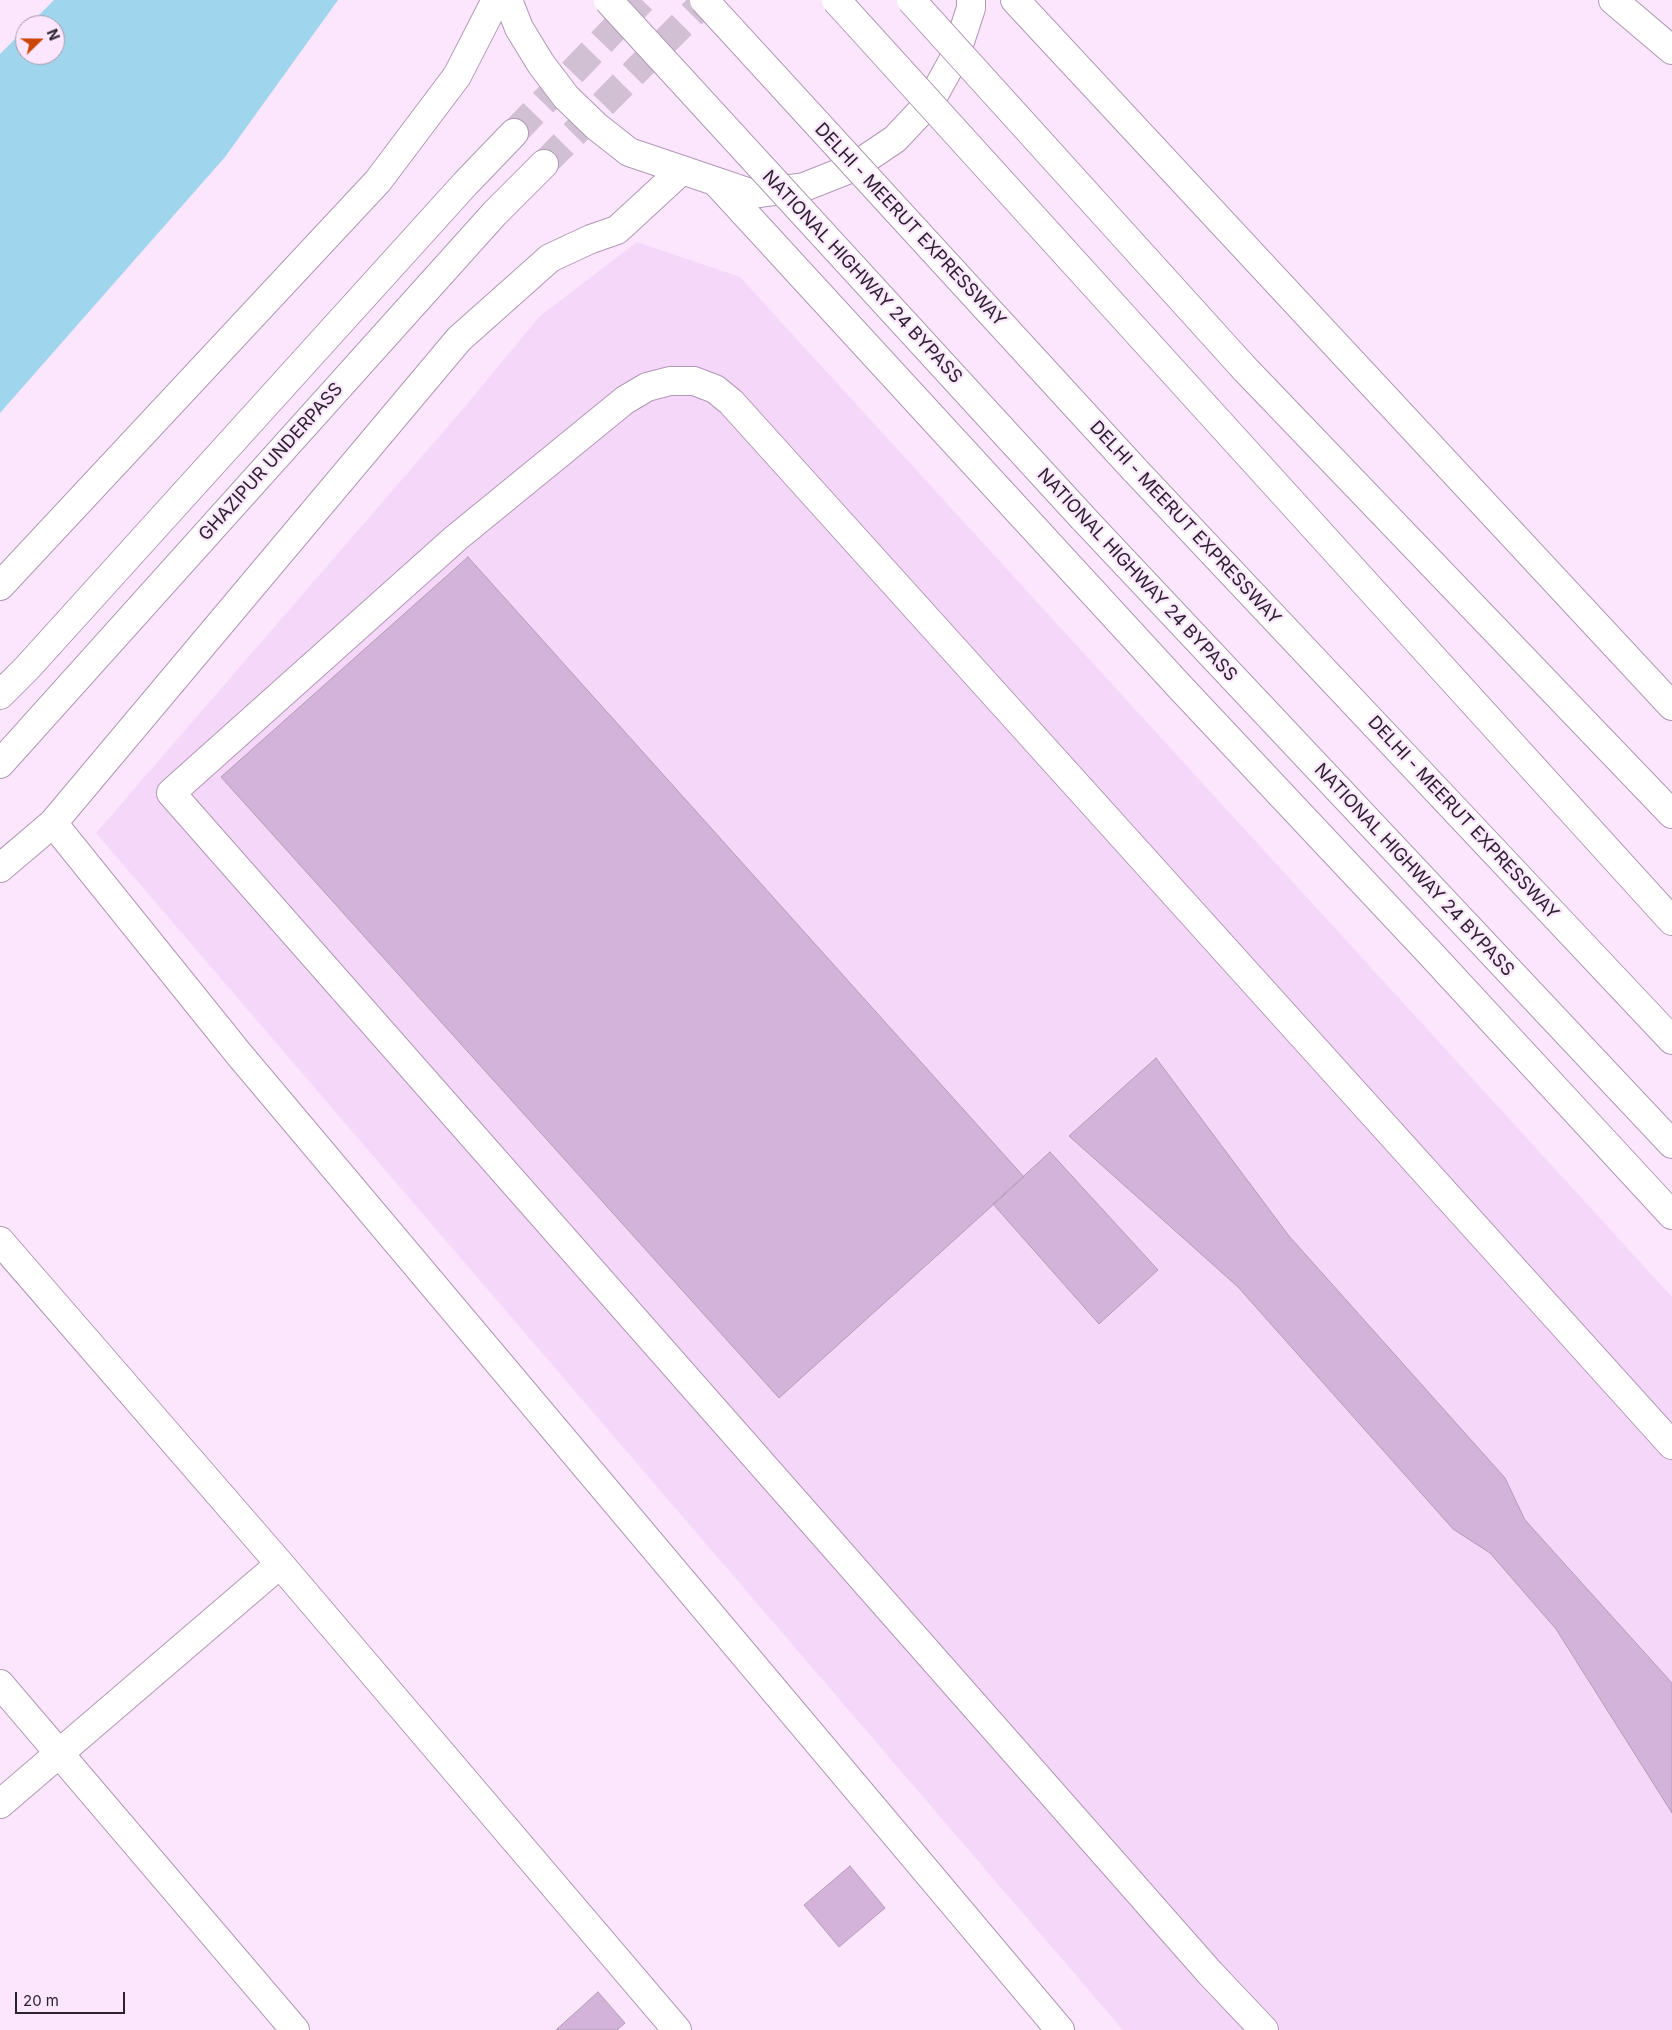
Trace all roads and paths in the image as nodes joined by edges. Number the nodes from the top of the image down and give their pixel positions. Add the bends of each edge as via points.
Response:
1 (496, 0) edge
2 (508, 0) edge
3 (608, 0) edge
4 (704, 0) edge
5 (836, 0) edge
6 (911, 0) edge
7 (971, 0) edge
8 (1015, 0) edge
9 (1613, 0) edge
10 (1672, 50) edge
11 (514, 133) tunnel mouth
12 (544, 164) tunnel mouth
13 (682, 170) junction
14 (716, 182) junction
15 (0, 586) edge
16 (0, 695) edge
17 (1672, 706) edge
18 (0, 764) edge
19 (1672, 814) edge
20 (53, 823) junction
21 (0, 868) edge
22 (1672, 921) edge
23 (1672, 1040) edge
24 (1672, 1144) edge
25 (1672, 1216) edge
26 (0, 1241) edge
27 (1672, 1445) edge
28 (280, 1564) junction
29 (0, 1684) edge
30 (59, 1753) junction
31 (0, 1804) edge
32 (1055, 2028) edge
33 (295, 2030) edge
34 (677, 2030) edge
35 (1264, 2030) edge

1 - 15 main road via 458,76 378,180
2 - 13 main road via 519,28 566,97 629,152
3 - 24 main road, NATIONAL HIGHWAY 24 BYPASS, bridge via 1083,518
4 - 23 main road, DELHI - MEERUT EXPRESSWAY, bridge via 1134,469
5 - 22 main road, bridge
6 - 19 main road, bridge via 1244,368
7 - 14 main road via 956,57 930,102 895,140 852,168 804,186 754,194
8 - 17 main road
9 - 10 main road
11 - 16 main road
12 - 18 main road, GHAZIPUR UNDERPASS via 495,213
13 - 14 main road
13 - 20 main road via 617,230 550,258 459,339
14 - 25 main road
20 - 21 main road
20 - 32 main road via 238,1054
26 - 28 main road
27 - 35 main road via 715,389 694,381 670,381 647,387 625,400 456,538 170,793 1210,1973
28 - 30 main road
28 - 34 main road
29 - 30 main road
30 - 31 main road
30 - 33 main road

